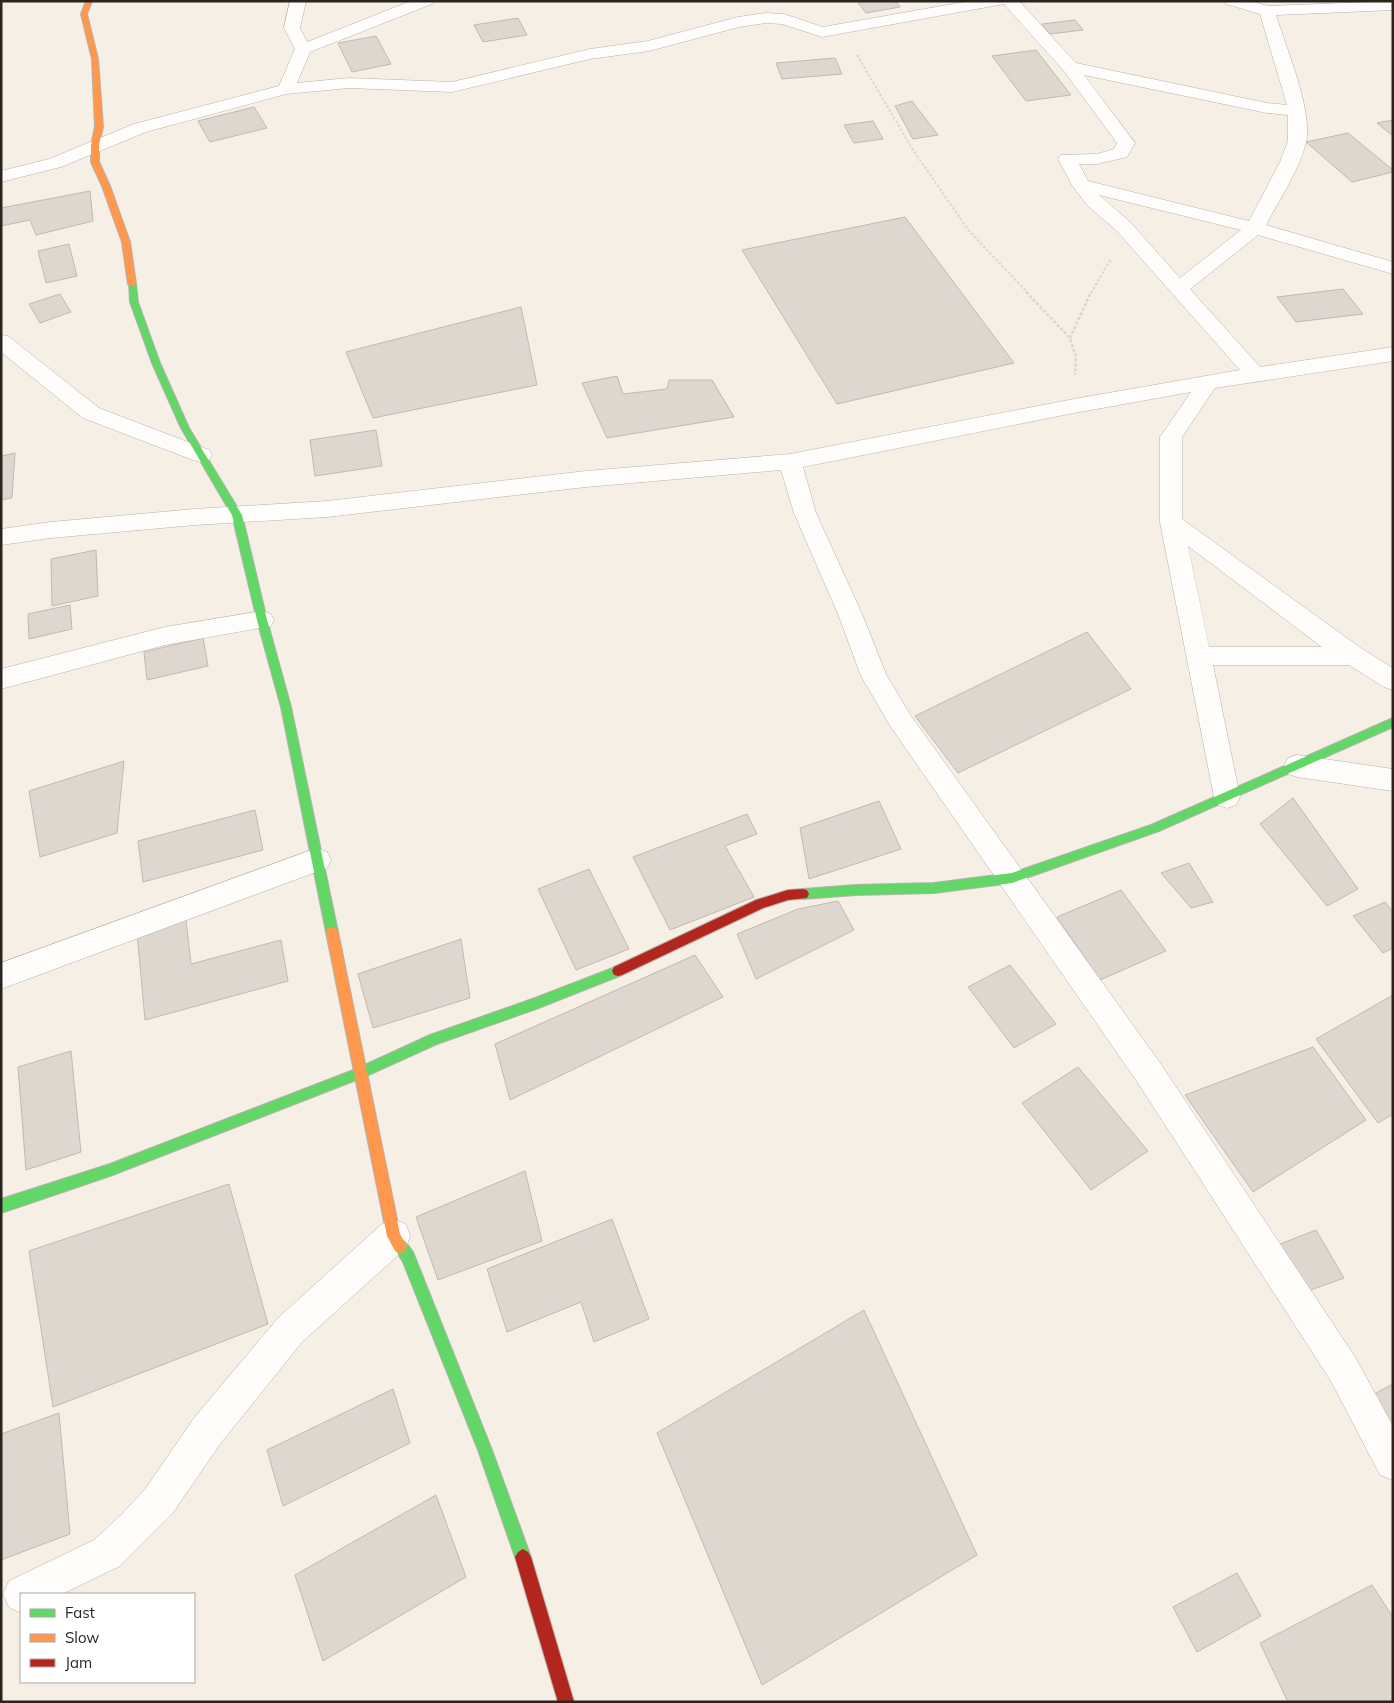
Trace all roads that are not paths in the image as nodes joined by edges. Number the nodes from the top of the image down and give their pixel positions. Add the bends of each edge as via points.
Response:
1 (89, 1) edge
2 (298, 1) edge
3 (426, 1) edge
4 (999, 1) edge
5 (1010, 1) edge
6 (1232, 1) edge
7 (1393, 5) edge
8 (1268, 11) junction
9 (303, 49) junction
10 (1070, 66) junction
11 (286, 90) junction
12 (1297, 111) junction
13 (94, 146) junction
14 (6, 185) edge
15 (1081, 185) junction
16 (1255, 228) junction
17 (1393, 268) edge
18 (1178, 289) junction
19 (1, 341) edge
20 (1393, 354) edge
21 (1255, 374) junction
22 (1207, 384) junction
23 (201, 455) junction
24 (790, 462) junction
25 (237, 515) junction
26 (1171, 522) junction
27 (1, 537) edge
28 (262, 620) junction
29 (1199, 656) junction
30 (1353, 656) junction
31 (1, 679) edge
32 (1393, 680) edge
33 (1393, 722) edge
34 (1297, 766) junction
35 (1393, 780) edge
36 (1227, 797) junction
37 (317, 860) junction
38 (1012, 878) junction
39 (1, 976) edge
40 (360, 1073) junction
41 (1, 1206) edge
42 (394, 1236) junction
43 (1393, 1462) edge
44 (24, 1593) edge
45 (20, 1595) edge
46 (1, 1604) edge
47 (566, 1702) edge

1 - 13 street via 84,14 95,59 100,126
2 - 9 street via 292,28
3 - 9 street
4 - 11 street via 822,32 784,19 766,18 719,26 649,46 557,61 452,87 349,83
5 - 10 street
6 - 8 street
7 - 8 street
8 - 12 street
9 - 11 street
10 - 12 street via 1267,108
10 - 15 street via 1126,143 1121,153 1097,159 1067,159
11 - 13 street via 187,114
12 - 16 street via 1297,141
13 - 14 street via 39,182
13 - 23 street via 95,162 126,242 134,302 156,363 185,428
15 - 16 street
15 - 18 street via 1123,226
16 - 17 street
16 - 18 street
18 - 21 street
19 - 23 street via 91,413
20 - 21 street
21 - 22 street
22 - 24 street via 1074,406
22 - 26 street via 1171,438
23 - 25 street
24 - 25 street via 586,479 327,509
24 - 38 street via 805,513 874,676 900,720
25 - 27 street via 156,520
25 - 28 street
26 - 29 street
26 - 30 street
28 - 31 street via 166,636
28 - 37 street via 286,708
29 - 30 street
29 - 36 street
30 - 32 street
33 - 34 street
34 - 35 street
34 - 36 street
36 - 38 street via 1155,828
37 - 39 street
37 - 40 street
38 - 40 street via 934,888 788,895 760,904 640,962 434,1039
38 - 43 street via 1149,1073 1343,1369
40 - 41 street via 110,1170
40 - 42 street
42 - 44 street via 290,1330 207,1431 159,1501 135,1527 107,1554
42 - 47 street via 408,1257 528,1568
45 - 46 street

